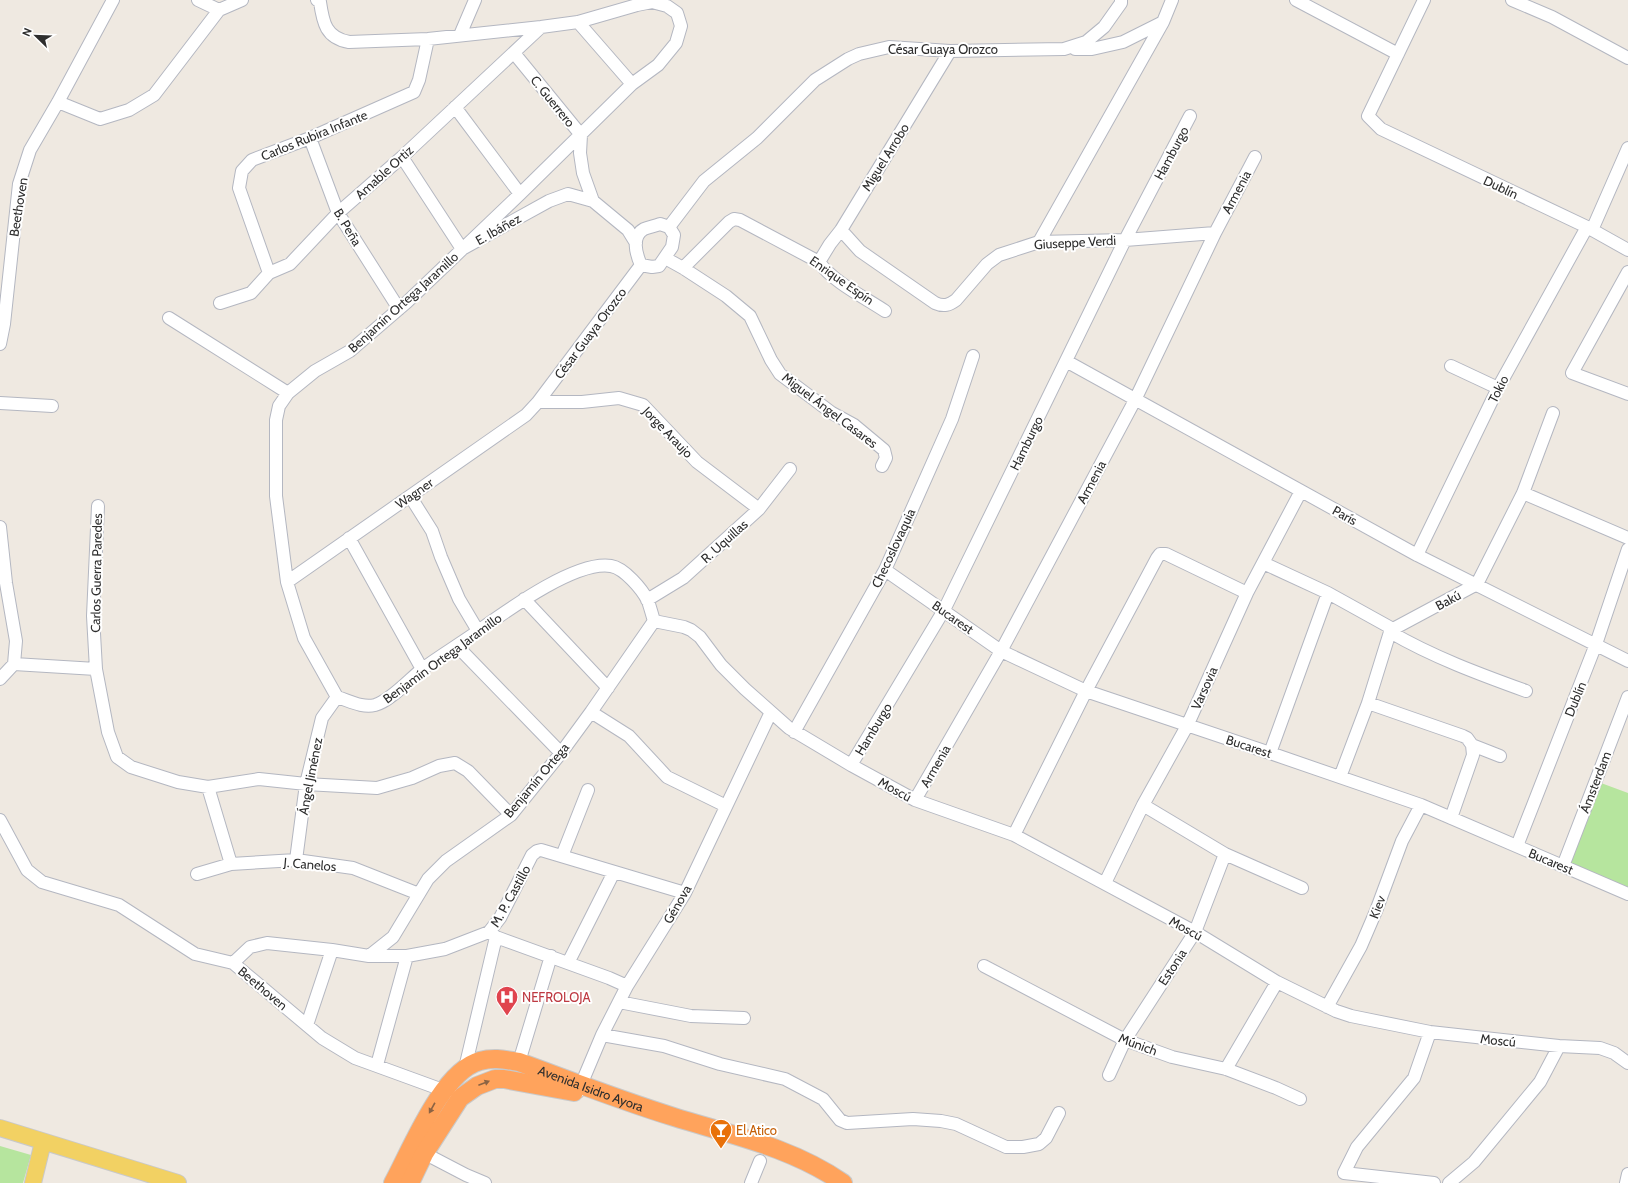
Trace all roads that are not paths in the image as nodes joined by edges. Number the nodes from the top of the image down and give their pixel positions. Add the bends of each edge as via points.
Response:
1 (112, 0) edge
2 (198, 0) edge
3 (242, 0) edge
4 (1121, 0) edge
5 (1172, 0) edge
6 (1296, 0) edge
7 (1424, 0) edge
8 (1512, 0) edge
9 (319, 1) edge
10 (470, 2) edge
11 (219, 10) junction
12 (578, 22) junction
13 (1163, 22) junction
14 (541, 27) junction
15 (460, 35) junction
16 (428, 39) junction
17 (1064, 49) junction
18 (950, 51) junction
19 (514, 53) junction
20 (1398, 54) junction
21 (1628, 58) edge
22 (632, 84) junction
23 (58, 102) junction
24 (455, 108) junction
25 (1190, 116) dead end
26 (581, 135) junction
27 (310, 138) junction
28 (1628, 148) edge
29 (402, 157) junction
30 (1255, 157) dead end
31 (520, 194) junction
32 (593, 200) junction
33 (338, 213) junction
34 (669, 227) junction
35 (1590, 229) junction
36 (628, 230) junction
37 (642, 230) junction
38 (841, 230) junction
39 (1215, 233) junction
40 (1125, 240) junction
41 (1039, 242) junction
42 (636, 243) junction
43 (462, 249) junction
44 (1628, 250) edge
45 (666, 258) junction
46 (819, 262) junction
47 (641, 265) junction
48 (683, 268) junction
49 (1628, 272) edge
50 (269, 273) junction
51 (220, 304) dead end
52 (399, 309) junction
53 (885, 311) dead end
54 (169, 318) dead end
55 (0, 344) edge
56 (973, 356) dead end
57 (1066, 361) junction
58 (1451, 366) dead end
59 (1498, 388) junction
60 (288, 392) junction
61 (1628, 394) edge
62 (1135, 400) junction
63 (538, 402) junction
64 (0, 403) edge
65 (52, 406) dead end
66 (1553, 413) dead end
67 (882, 466) dead end
68 (790, 469) dead end
69 (1301, 491) junction
70 (1524, 493) junction
71 (410, 496) junction
72 (98, 506) dead end
73 (759, 509) junction
74 (0, 527) edge
75 (349, 538) junction
76 (1628, 538) edge
77 (1628, 549) edge
78 (1417, 555) junction
79 (1263, 563) junction
80 (885, 570) junction
81 (287, 582) junction
82 (1477, 584) junction
83 (1247, 593) junction
84 (1328, 593) junction
85 (524, 599) junction
86 (647, 600) junction
87 (944, 610) junction
88 (654, 621) junction
89 (478, 631) junction
90 (1391, 631) junction
91 (1596, 644) junction
92 (457, 646) junction
93 (1001, 651) junction
94 (1628, 660) edge
95 (14, 664) junction
96 (96, 669) junction
97 (422, 669) junction
98 (0, 679) edge
99 (608, 688) junction
100 (1086, 691) junction
101 (1526, 691) dead end
102 (337, 697) junction
103 (1628, 697) edge
104 (1368, 703) junction
105 (592, 712) junction
106 (771, 712) junction
107 (1187, 726) junction
108 (794, 732) junction
109 (1472, 745) junction
110 (561, 753) junction
111 (1270, 753) junction
112 (1500, 756) dead end
113 (851, 765) junction
114 (1340, 777) junction
115 (306, 784) junction
116 (208, 787) junction
117 (588, 790) dead end
118 (915, 800) junction
119 (1144, 805) junction
120 (1421, 805) junction
121 (726, 806) junction
122 (511, 814) junction
123 (1451, 818) junction
124 (0, 820) edge
125 (1014, 835) junction
126 (1516, 846) junction
127 (1225, 854) junction
128 (562, 856) junction
129 (296, 860) junction
130 (231, 864) junction
131 (1563, 866) junction
132 (614, 872) junction
133 (197, 874) dead end
134 (1104, 883) junction
135 (1302, 888) dead end
136 (685, 893) junction
137 (419, 894) junction
138 (1628, 894) edge
139 (1195, 932) junction
140 (492, 934) junction
141 (332, 950) junction
142 (369, 956) junction
143 (407, 956) junction
144 (551, 956) junction
145 (233, 963) junction
146 (568, 963) junction
147 (984, 966) dead end
148 (1277, 982) junction
149 (627, 986) junction
150 (619, 1002) junction
151 (1327, 1006) junction
152 (744, 1018) dead end
153 (307, 1025) junction
154 (1430, 1032) junction
155 (602, 1035) junction
156 (1125, 1040) junction
157 (1560, 1046) junction
158 (519, 1062) junction
159 (1628, 1063) edge
160 (377, 1065) junction
161 (465, 1068) junction
162 (1226, 1070) junction
163 (1109, 1075) dead end
164 (580, 1089) junction
165 (452, 1094) junction
166 (1300, 1099) dead end
167 (1058, 1113) dead end
168 (0, 1128) edge
169 (43, 1142) junction
170 (418, 1150) junction
171 (760, 1161) dead end
172 (1628, 1174) edge
173 (32, 1183) edge
174 (178, 1183) edge
175 (393, 1183) edge
176 (410, 1183) edge
177 (485, 1183) edge
178 (751, 1183) edge
179 (843, 1183) edge
180 (1434, 1183) edge
181 (1449, 1183) edge
182 (1626, 1183) edge

1 - 23 street, Beethoven
2 - 11 street
3 - 11 street
4 - 17 street, César Guaya Orozco via 1104,27 1086,42
5 - 13 street
6 - 20 street
7 - 20 street
8 - 21 street via 1552,17
9 - 16 street, Benjamín Ortega Jaramillo via 327,29 337,40 349,42
10 - 15 street
11 - 23 street via 154,95 129,110 100,119
12 - 14 street, Benjamín Ortega Jaramillo
12 - 22 street
12 - 22 street, Benjamín Ortega Jaramillo via 652,2 667,6 677,14 681,26 676,43 658,65
13 - 17 street via 1123,42 1092,49
13 - 41 street
14 - 15 street, Benjamín Ortega Jaramillo
14 - 19 street, Amable Ortiz
15 - 16 street, Benjamín Ortega Jaramillo
16 - 27 street, Carlos Rubira Infante via 414,92
17 - 18 street, César Guaya Orozco
18 - 34 street, César Guaya Orozco via 889,47 848,59 815,80 757,138 704,181
18 - 38 street, Miguel Arrobo
19 - 24 street, Amable Ortiz
19 - 26 street, C. Guerrero
20 - 35 street, Dublín via 1368,116 1374,123 1381,129
22 - 26 street, Benjamín Ortega Jaramillo
23 - 55 street, Beethoven via 30,150 19,184
24 - 29 street, Amable Ortiz
24 - 31 street
25 - 40 street, Hamburgo
26 - 31 street, Benjamín Ortega Jaramillo
26 - 32 street, C. Guerrero via 583,173
27 - 33 street, B. Peña
27 - 50 street, Carlos Rubira Infante via 252,160 242,171 240,188
28 - 35 street, Tokio
29 - 33 street, Amable Ortiz
29 - 43 street, E. Ibáñez
30 - 39 street, Armenia
31 - 43 street, Benjamín Ortega Jaramillo
32 - 36 street, C. Guerrero
32 - 43 street, E. Ibáñez via 568,194
33 - 50 street, Amable Ortiz via 290,264
33 - 52 street, B. Peña
34 - 37 street via 660,224
34 - 45 street via 674,235 672,247
35 - 44 street, Dublín
35 - 59 street, Tokio
36 - 37 street
36 - 42 street, C. Guerrero
37 - 42 street
38 - 41 street, Giuseppe Verdi via 860,251 942,306 956,300 998,255
38 - 46 street, Miguel Arrobo
39 - 40 street, Giuseppe Verdi
39 - 62 street, Armenia
40 - 41 street, Giuseppe Verdi
40 - 57 street, Hamburgo
42 - 47 street via 636,254
43 - 52 street, Benjamín Ortega Jaramillo
45 - 47 street via 659,266
45 - 48 street, Miguel Ángel Casares
46 - 48 street, Enrique Espín via 740,220 734,220
46 - 53 street, Enrique Espín via 832,276
47 - 63 street, César Guaya Orozco
48 - 67 street, Miguel Ángel Casares via 726,296 750,316 780,374 832,413 854,425 884,450 886,458
49 - 61 street via 1572,373
50 - 51 street, Amable Ortiz via 251,293
52 - 60 street, Benjamín Ortega Jaramillo via 350,351 315,371
54 - 60 street
56 - 80 street, Checoslovaquia via 952,419
57 - 62 street, París
57 - 87 street, Hamburgo
58 - 59 street
59 - 78 street, Tokio
60 - 81 street, Benjamín Ortega Jaramillo via 279,406 276,420 276,496
62 - 69 street, París
62 - 93 street, Armenia
63 - 71 street, Wagner via 526,415
63 - 73 street, Jorge Araujo via 582,402 619,398 643,404 697,462
64 - 65 street
66 - 70 street, Bakú
68 - 73 street, R. Uquillas
69 - 78 street, París
69 - 79 street, Varsovia
70 - 76 street
70 - 82 street, Bakú
71 - 75 street, Wagner
71 - 89 street via 432,531 440,557 459,599
72 - 96 street, Carlos Guerra Paredes via 93,616
73 - 86 street, R. Uquillas via 683,578
74 - 95 street via 16,640
75 - 81 street, Wagner
75 - 97 street
77 - 91 street, Dublín
78 - 82 street, París
79 - 83 street, Varsovia
79 - 84 street
80 - 87 street, Bucarest
80 - 108 street, Checoslovaquia
81 - 102 street, Benjamín Ortega Jaramillo via 304,638
82 - 90 street, Bakú
82 - 91 street, París
83 - 100 street via 1166,554 1160,554
83 - 107 street, Varsovia
84 - 90 street
84 - 111 street
85 - 86 street, Benjamín Ortega Jaramillo via 584,569 610,566 633,581
85 - 89 street, Benjamín Ortega Jaramillo
85 - 99 street
86 - 88 street, Benjamín Ortega Jaramillo
87 - 93 street, Bucarest
87 - 113 street, Hamburgo
88 - 99 street, Benjamín Ortega
88 - 106 street, Moscú via 684,627 700,637 721,665
89 - 92 street, Benjamín Ortega Jaramillo
90 - 101 street via 1417,648 1464,669
90 - 104 street
91 - 94 street, París
91 - 126 street, Dublín
92 - 97 street, Benjamín Ortega Jaramillo
92 - 110 street
93 - 100 street, Bucarest
93 - 118 street, Armenia
95 - 96 street
95 - 98 street
96 - 116 street, Carlos Guerra Paredes via 108,732 117,756 131,768 178,782
97 - 102 street, Benjamín Ortega Jaramillo via 388,698 377,704 364,706
99 - 105 street, Benjamín Ortega
100 - 107 street, Bucarest
100 - 125 street
102 - 115 street, Ángel Jiménez via 322,718
103 - 131 street, Ámsterdam
104 - 109 street via 1463,736
104 - 114 street
105 - 110 street, Benjamín Ortega
105 - 121 street via 629,736 667,777
106 - 108 street, Moscú
106 - 121 street, Génova
107 - 111 street, Bucarest
107 - 119 street, Varsovia
108 - 113 street, Moscú
109 - 112 street
109 - 123 street via 1473,755
110 - 122 street, Benjamín Ortega
111 - 114 street, Bucarest
113 - 118 street, Moscú
114 - 120 street, Bucarest
115 - 116 street, Carlos Guerra Paredes via 259,779
115 - 122 street, Carlos Guerra Paredes via 377,788 454,763 468,771
115 - 129 street, Ángel Jiménez
116 - 130 street
117 - 128 street
118 - 125 street, Moscú
119 - 127 street
119 - 134 street, Varsovia
120 - 123 street, Bucarest
120 - 151 street, Kiev via 1402,841 1361,946
121 - 136 street, Génova
122 - 137 street, Benjamín Ortega via 446,861 428,879
123 - 126 street, Bucarest
124 - 145 street, Beethoven via 26,870 42,882 118,905 195,954
125 - 134 street, Moscú
126 - 131 street, Bucarest
127 - 135 street
127 - 139 street, Estonia
128 - 132 street
128 - 140 street, M. P. Castillo via 541,850 532,855
129 - 130 street, J. Canelos
129 - 137 street, J. Canelos via 354,868
130 - 133 street, J. Canelos
131 - 138 street, Bucarest
132 - 136 street
132 - 146 street
134 - 139 street, Moscú
136 - 149 street, Génova
137 - 142 street, Benjamín Ortega via 393,937
139 - 148 street, Moscú
139 - 156 street, Estonia
140 - 143 street, M. P. Castillo via 445,949
140 - 144 street
140 - 161 street
141 - 142 street, M. P. Castillo
141 - 145 street, M. P. Castillo via 267,943 250,947
141 - 153 street
142 - 143 street, M. P. Castillo
143 - 160 street
144 - 146 street
144 - 158 street
145 - 153 street, Beethoven
146 - 149 street
147 - 156 street, Múnich
148 - 151 street, Moscú
148 - 162 street
149 - 150 street, Génova
150 - 152 street via 691,1016
150 - 155 street, Génova
151 - 154 street, Moscú via 1352,1016
153 - 160 street, Beethoven via 322,1038 356,1058
154 - 157 street, Moscú
154 - 180 street via 1414,1078 1357,1147 1344,1173
155 - 164 street, Génova
155 - 167 street via 664,1046 720,1064 785,1079 823,1099 840,1120 847,1124 913,1119 956,1124 1006,1147 1039,1144 1046,1138
156 - 162 street, Múnich
156 - 163 street, Estonia
157 - 159 street, Moscú via 1600,1048 1614,1053
157 - 181 street via 1540,1082 1474,1162
158 - 161 highway, Avenida Isidro Ayora via 496,1058 479,1061
158 - 164 highway, Avenida Isidro Ayora
160 - 165 street, Beethoven
161 - 165 highway, Avenida Isidro Ayora via 454,1077
162 - 166 street, Múnich
165 -> 164 highway, Avenida Isidro Ayora via 500,1079
164 - 179 highway, Avenida Isidro Ayora via 771,1146
165 - 170 highway, Avenida Isidro Ayora via 434,1105
168 - 169 main road
169 - 173 main road
169 - 174 main road
170 - 175 highway, Avenida Isidro Ayora
170 - 176 highway, Avenida Isidro Ayora
170 - 177 street
171 - 178 street
172 - 182 street

